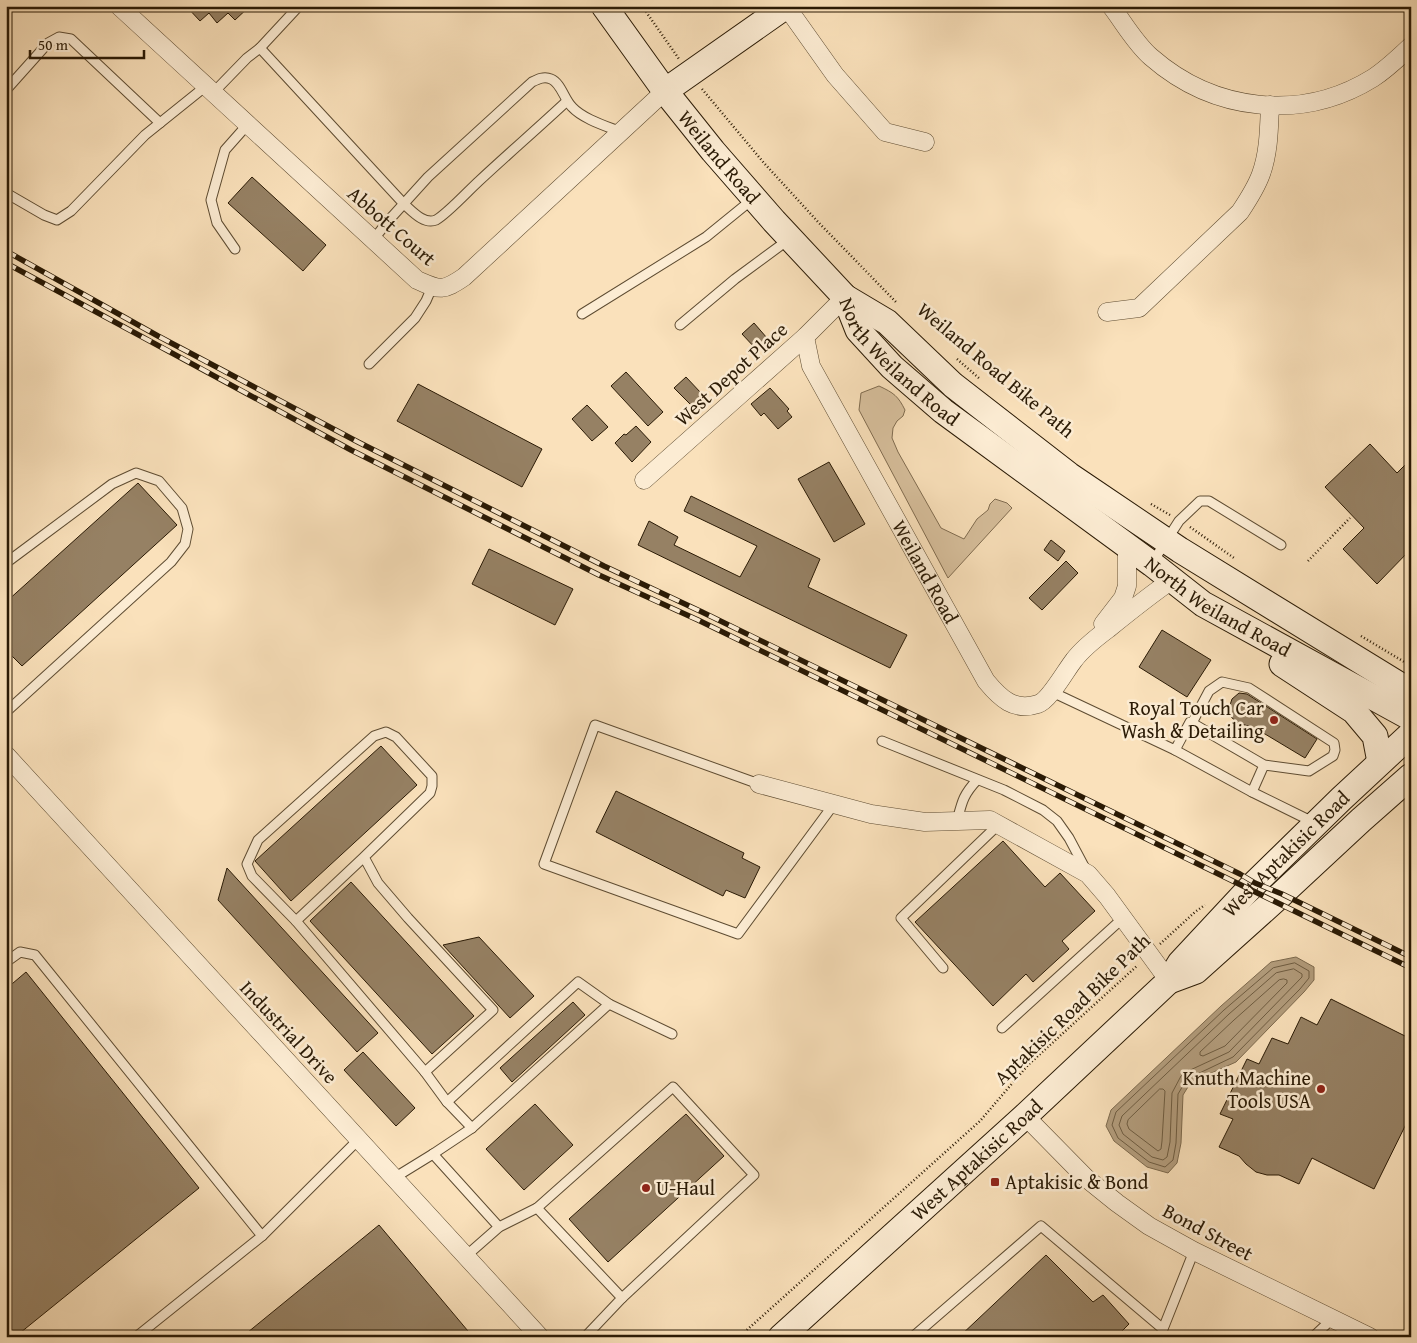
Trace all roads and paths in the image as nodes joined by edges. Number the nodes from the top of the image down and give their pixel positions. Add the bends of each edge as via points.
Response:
1 (299, 6) edge
2 (604, 6) edge
3 (642, 6) edge
4 (786, 6) edge
5 (1112, 6) edge
6 (121, 7) edge
7 (1411, 46) edge
8 (260, 48) junction
9 (690, 74) junction
10 (6, 90) edge
11 (210, 90) junction
12 (665, 91) junction
13 (567, 101) junction
14 (1270, 105) junction
15 (160, 124) junction
16 (248, 124) junction
17 (621, 132) junction
18 (925, 142) dead end
19 (6, 193) edge
20 (754, 198) junction
21 (404, 204) junction
22 (790, 238) junction
23 (373, 240) junction
24 (235, 249) dead end
25 (432, 287) junction
26 (845, 297) junction
27 (902, 308) dead end
28 (1106, 312) dead end
29 (582, 314) dead end
30 (680, 325) dead end
31 (805, 337) junction
32 (953, 356) dead end
33 (369, 364) dead end
34 (984, 382) dead end
35 (644, 480) dead end
36 (1148, 503) dead end
37 (1350, 518) dead end
38 (1173, 531) junction
39 (1281, 544) dead end
40 (1127, 546) junction
41 (1236, 559) dead end
42 (1308, 561) dead end
43 (6, 563) edge
44 (1152, 564) junction
45 (1172, 580) junction
46 (1360, 636) dead end
47 (1088, 645) junction
48 (1411, 666) edge
49 (1052, 692) junction
50 (1411, 692) edge
51 (6, 712) edge
52 (1411, 718) edge
53 (1192, 723) junction
54 (1411, 734) edge
55 (882, 741) dead end
56 (1176, 750) junction
57 (6, 756) edge
58 (1380, 762) junction
59 (1264, 765) junction
60 (1411, 776) edge
61 (977, 780) junction
62 (760, 784) joint
63 (1252, 792) junction
64 (834, 804) junction
65 (957, 821) junction
66 (1316, 823) junction
67 (998, 825) junction
68 (364, 857) junction
69 (1088, 874) junction
70 (1208, 903) dead end
71 (1123, 918) junction
72 (296, 921) junction
73 (1149, 955) junction
74 (6, 962) edge
75 (943, 968) dead end
76 (1169, 981) junction
77 (609, 1004) junction
78 (1002, 1028) dead end
79 (672, 1034) dead end
80 (425, 1072) junction
81 (446, 1102) junction
82 (1024, 1116) junction
83 (472, 1128) junction
84 (359, 1140) junction
85 (433, 1154) junction
86 (394, 1178) junction
87 (537, 1208) junction
88 (499, 1227) junction
89 (262, 1236) junction
90 (1194, 1251) junction
91 (466, 1256) junction
92 (622, 1298) junction
93 (1332, 1319) junction
94 (915, 1334) dead end
95 (136, 1337) edge
96 (540, 1337) edge
97 (585, 1337) edge
98 (739, 1337) edge
99 (781, 1337) edge
100 (1313, 1337) edge
101 (1370, 1337) edge

1 - 8 lane
2 - 12 main road, Weiland Road
3 - 9 path, Weiland Road Bike Path
4 - 9 main road
4 - 18 street via 835,75 885,132
5 - 14 street via 1150,56 1176,76 1222,98
6 - 11 street, Abbott Court
7 - 14 street via 1374,78 1345,92 1312,103
8 - 11 lane
8 - 21 lane
9 - 12 main road
9 - 27 path, Weiland Road Bike Path via 764,163
10 - 15 lane via 48,43 59,36 71,39
11 - 15 lane
11 - 16 street, Abbott Court
12 - 17 street, Abbott Court
12 - 20 main road, Weiland Road
13 - 17 lane via 592,120
13 - 21 lane via 436,220 419,218
13 - 21 lane via 553,80 541,78 532,82 428,177
14 - 28 street via 1268,149 1262,174 1240,212 1139,308
15 - 19 lane via 145,135 71,211 57,220
16 - 23 street, Abbott Court
16 - 24 lane via 224,150 211,200 216,223
17 - 25 street, Abbott Court via 464,277 450,286
20 - 22 main road, Weiland Road
20 - 29 lane via 706,237
21 - 23 lane
22 - 26 main road, Weiland Road
22 - 30 lane
23 - 25 street, Abbott Court via 417,280
25 - 33 lane via 415,318
26 - 31 street, West Depot Place
26 - 38 main road, North Weiland Road via 887,322 953,384 1069,475
26 - 40 main road, North Weiland Road via 858,330 892,367 943,411
31 - 35 street, West Depot Place
31 - 49 street, Weiland Road via 810,366 986,681 999,696 1013,705 1040,704
32 - 34 path, Weiland Road Bike Path
36 - 38 path
37 - 42 path
38 - 39 lane via 1200,501 1209,501
38 - 41 path
38 - 44 lane
38 - 50 main road, North Weiland Road
40 - 44 main road, North Weiland Road
40 - 47 street, Weiland Road via 1127,586 1123,598
43 - 51 lane via 112,484 136,473 159,481 182,508 188,530 185,544 171,562
44 - 45 main road, North Weiland Road
45 - 47 street, Weiland Road
45 - 52 main road, North Weiland Road via 1203,604
45 - 58 main road via 1192,607 1354,711 1375,736
46 - 48 path
47 - 49 street, Weiland Road via 1074,659
49 - 56 lane
53 - 56 lane
53 - 59 lane
53 - 59 lane via 1209,691 1222,682 1249,688 1334,743 1333,756 1309,771
54 - 58 main road, West Aptakisic Road
55 - 61 lane
56 - 63 lane
57 - 84 street, Industrial Drive
58 - 66 main road, West Aptakisic Road
59 - 63 lane
60 - 76 main road, West Aptakisic Road via 1196,971
61 - 65 lane via 962,800
61 - 69 lane via 1004,790 1057,821
62 - 64 street
62 - 64 lane via 595,725 544,864 738,934
63 - 66 lane
64 - 65 street via 871,814 925,822
65 - 67 street via 990,820
66 - 76 main road, West Aptakisic Road via 1186,956
67 - 69 street
67 - 75 lane via 901,918
68 - 72 lane
68 - 72 lane via 430,793 432,786 432,776 396,737 386,732 374,736 279,820 258,840 251,854 247,864 252,876
68 - 80 lane via 378,883 493,1010
69 - 71 street
70 - 73 path, Aptakisic Road Bike Path
71 - 73 street
71 - 78 lane
72 - 80 lane
73 - 76 street
73 - 98 path, Aptakisic Road Bike Path via 1028,1065 980,1121
74 - 89 lane via 20,952 35,955
76 - 82 main road, West Aptakisic Road
77 - 79 lane
77 - 81 lane via 578,982
77 - 83 lane
80 - 81 lane
81 - 83 lane
82 - 90 street, Bond Street via 1117,1204
82 - 99 main road, West Aptakisic Road
83 - 85 lane
84 - 86 street, Industrial Drive
84 - 89 lane
85 - 86 lane
85 - 88 lane
86 - 91 street, Industrial Drive
87 - 88 lane
87 - 92 lane
87 - 92 lane via 673,1088 754,1175
88 - 91 lane
89 - 95 lane
90 - 93 street, Bond Street
90 - 94 lane via 1163,1329 1040,1226
91 - 96 street, Industrial Drive
92 - 97 lane
93 - 100 lane
93 - 101 street, Bond Street

